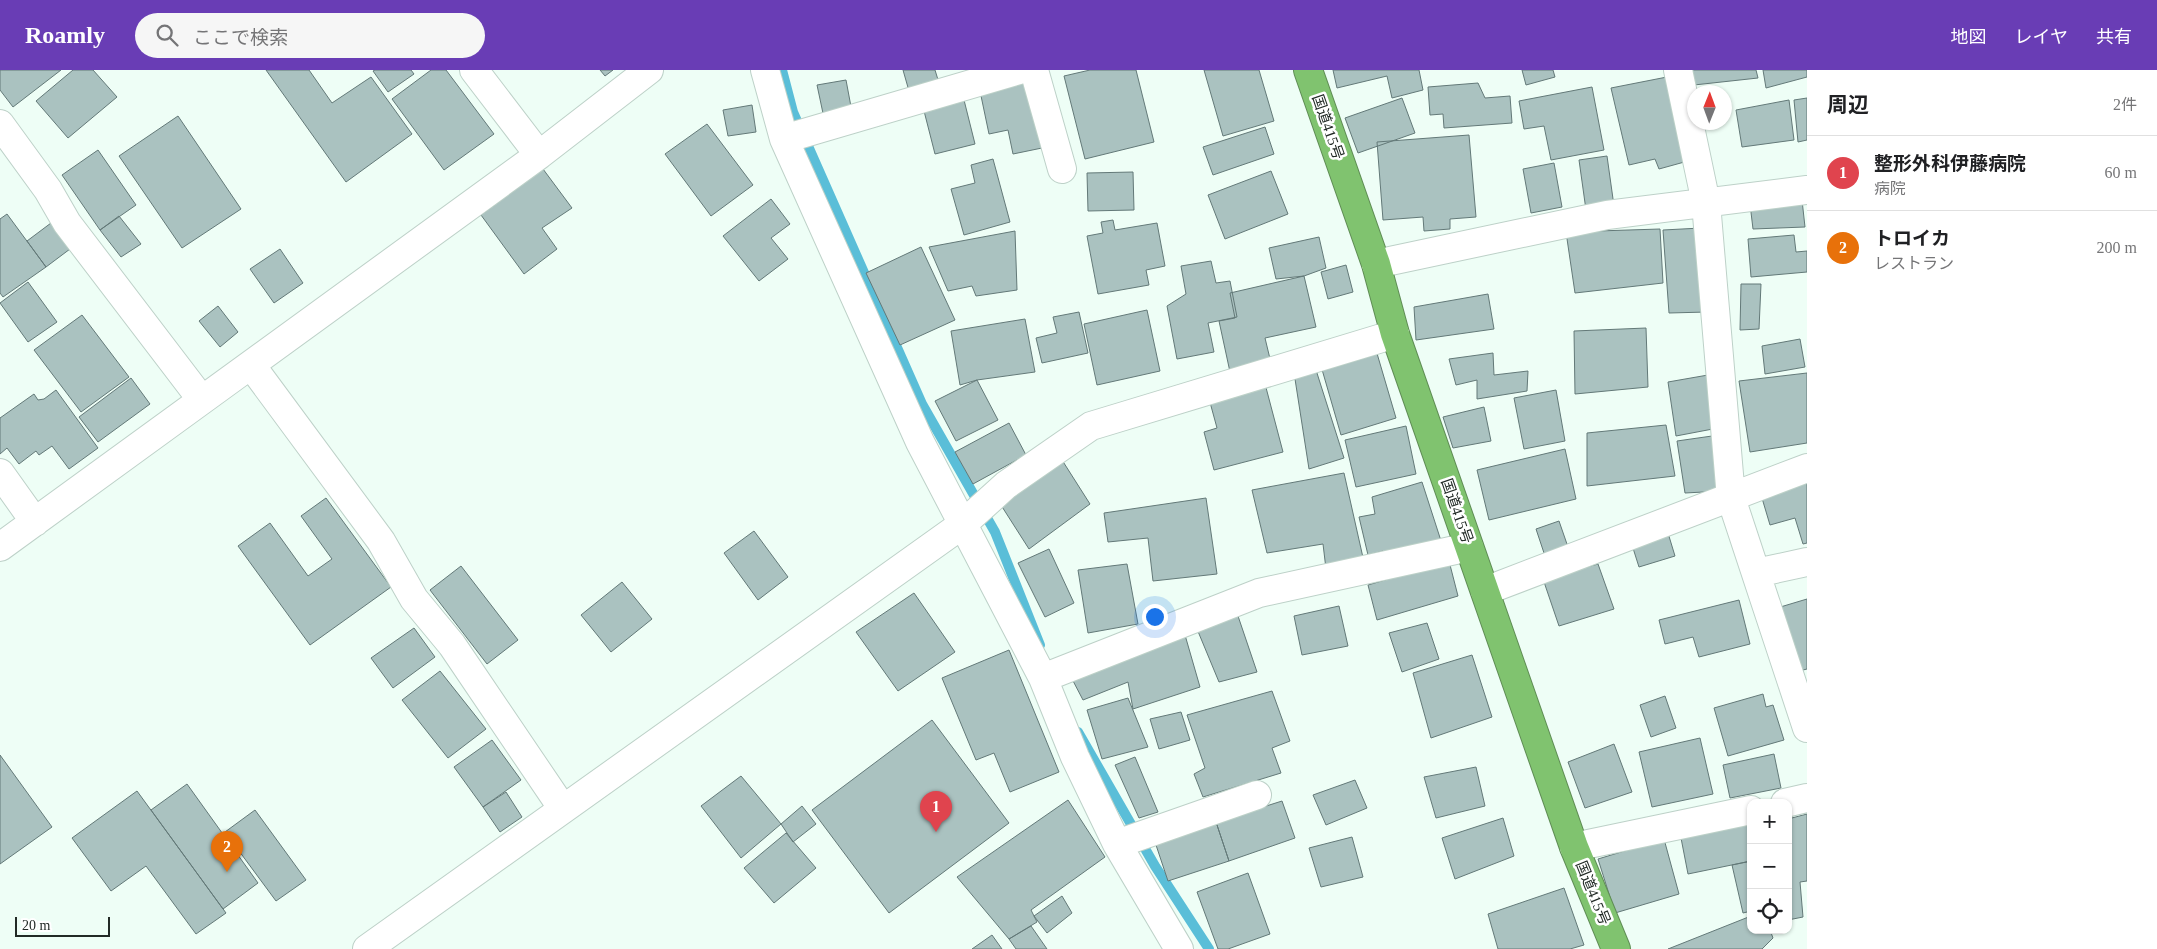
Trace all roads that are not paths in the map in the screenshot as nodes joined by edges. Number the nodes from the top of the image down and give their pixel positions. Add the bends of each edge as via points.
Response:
1 (474, 70) edge
2 (649, 70) edge
3 (765, 70) edge
4 (1019, 70) edge
5 (1034, 70) edge
6 (1308, 70) edge
7 (1678, 70) edge
8 (0, 124) edge
9 (784, 139) junction
10 (539, 155) junction
11 (1062, 168) dead end
12 (1807, 190) edge
13 (1706, 202) junction
14 (1376, 264) junction
15 (1395, 334) junction
16 (251, 365) junction
17 (202, 400) junction
18 (1807, 468) edge
19 (0, 473) edge
20 (1731, 498) junction
21 (35, 522) junction
22 (963, 524) junction
23 (1470, 547) junction
24 (0, 548) edge
25 (1807, 562) edge
26 (1756, 573) junction
27 (1485, 591) junction
28 (1043, 678) junction
29 (1807, 728) edge
30 (1258, 795) dead end
31 (1807, 798) edge
32 (1792, 801) edge
33 (563, 809) junction
34 (1747, 811) edge
35 (1117, 844) junction
36 (1574, 847) junction
37 (367, 949) edge
38 (1180, 949) edge
39 (1616, 949) edge

1 - 10 street
2 - 10 street
3 - 9 street
4 - 9 street
5 - 11 street
6 - 14 highway, 国道415号
7 - 13 street
8 - 17 street via 48,190 67,223
9 - 22 street via 920,442
10 - 16 street
12 - 13 street
13 - 14 street via 1607,215
13 - 20 street
14 - 15 highway, 国道415号
15 - 22 street via 1091,426 1006,485
15 - 23 highway, 国道415号
16 - 17 street
16 - 33 street via 381,540 414,599 452,645
17 - 21 street
18 - 20 street
19 - 21 street
20 - 26 street
20 - 27 street
21 - 24 street
22 - 28 street
22 - 33 street
23 - 27 highway, 国道415号
23 - 28 street via 1259,593
25 - 26 street
26 - 29 street
27 - 36 highway, 国道415号
28 - 35 street via 1075,757
30 - 35 street
31 - 32 street
33 - 37 street
34 - 36 street
35 - 38 street
36 - 39 highway, 国道415号

